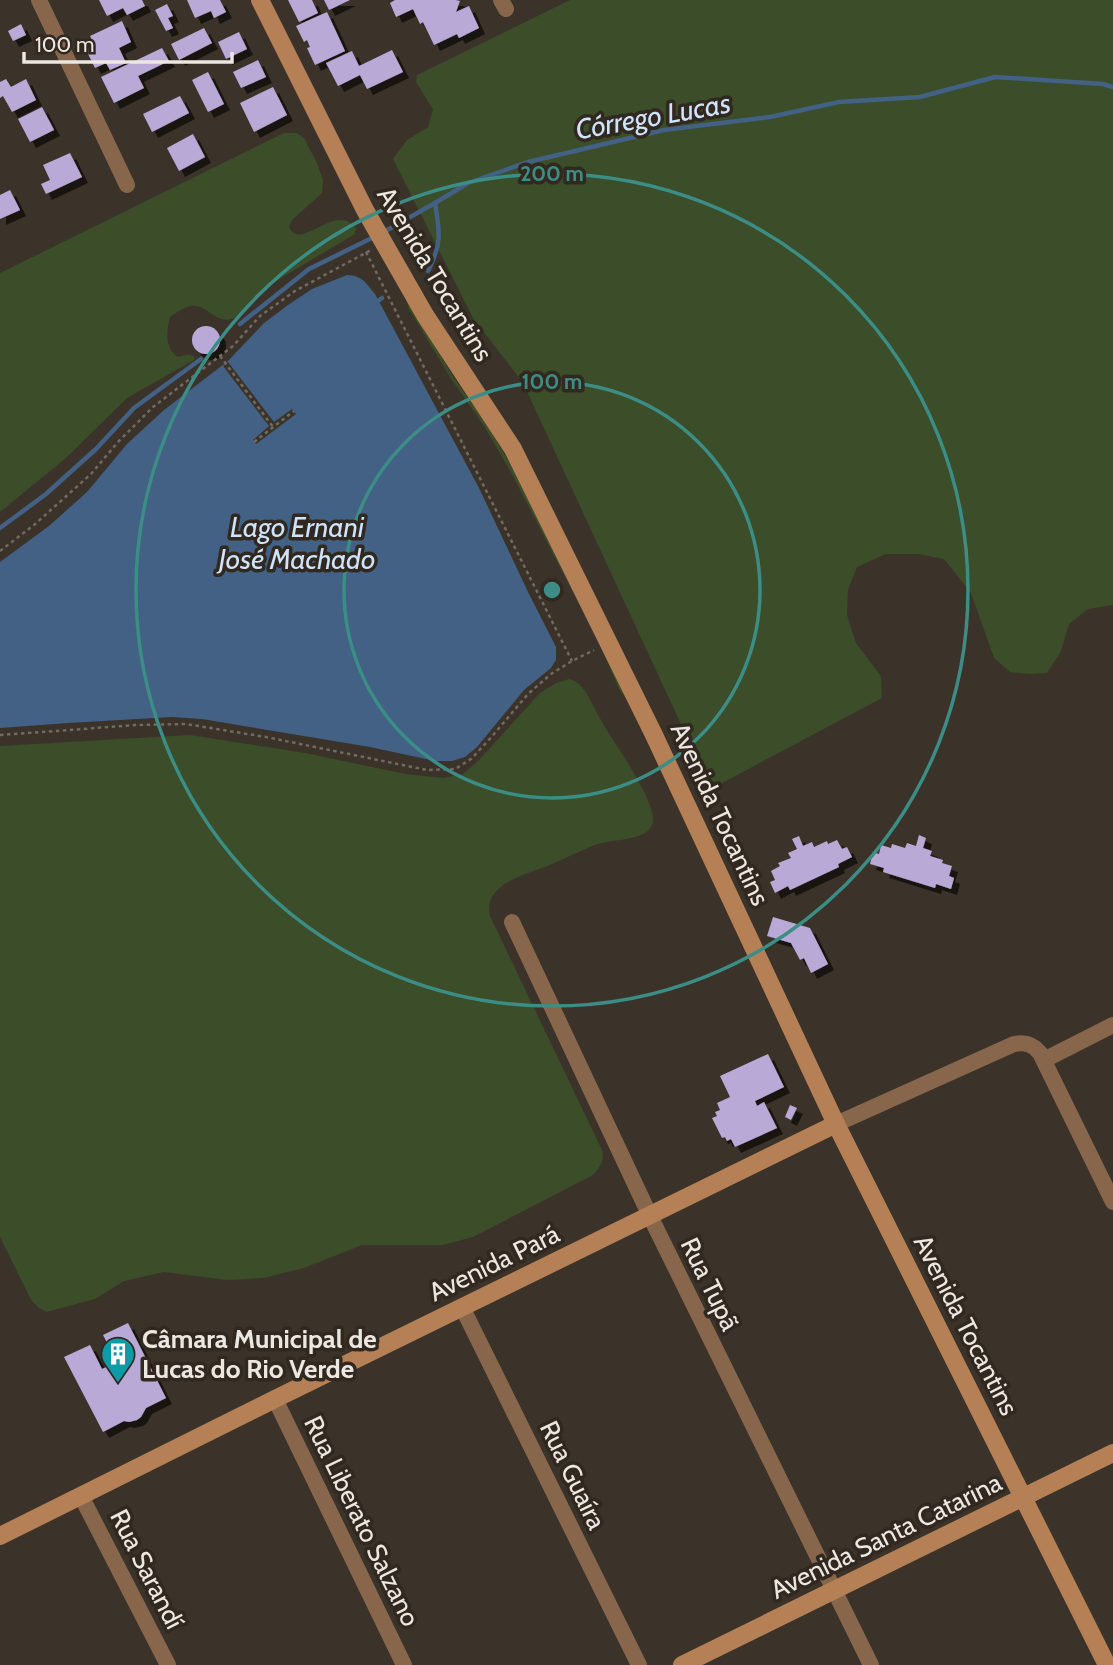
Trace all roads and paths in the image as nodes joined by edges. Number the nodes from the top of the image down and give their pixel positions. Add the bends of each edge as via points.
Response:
1 (39, 0) edge
2 (260, 0) edge
3 (127, 185) dead end
4 (383, 243) junction
5 (366, 253) junction
6 (220, 356) junction
7 (294, 411) dead end
8 (273, 427) junction
9 (254, 442) dead end
10 (0, 551) edge
11 (609, 642) junction
12 (572, 661) junction
13 (0, 735) edge
14 (512, 922) dead end
15 (1113, 1025) edge
16 (1044, 1060) junction
17 (836, 1124) junction
18 (1113, 1202) edge
19 (650, 1216) junction
20 (462, 1307) junction
21 (275, 1399) junction
22 (1113, 1453) edge
23 (81, 1496) junction
24 (1023, 1498) junction
25 (0, 1536) edge
26 (834, 1591) junction
27 (169, 1665) edge
28 (404, 1665) edge
29 (639, 1665) edge
30 (682, 1665) edge
31 (871, 1665) edge
32 (1107, 1665) edge

1 - 3 street
2 - 4 street, Avenida Tocantins
4 - 5 path
4 - 11 street, Avenida Tocantins via 513,449
5 - 6 path via 295,291 260,316
5 - 12 path
6 - 8 path
6 - 10 path via 153,407 91,474
7 - 8 path
8 - 9 path
11 - 12 path
11 - 17 street, Avenida Tocantins
12 - 13 path via 527,695 471,759 455,769 427,770 186,724
14 - 19 street, Rua Tupã
15 - 16 street
16 - 17 street, Avenida Pará via 1032,1045 1014,1044
16 - 18 street
17 - 19 street, Avenida Pará
17 - 24 street, Avenida Tocantins
19 - 20 street, Avenida Pará
19 - 26 street, Rua Tupã
20 - 21 street, Avenida Pará
20 - 29 street, Rua Guaíra
21 - 23 street, Avenida Pará
21 - 28 street, Rua Liberato Salzano
22 - 24 street, Avenida Santa Catarina
23 - 25 street, Avenida Pará
23 - 27 street, Rua Sarandí
24 - 26 street, Avenida Santa Catarina
24 - 32 street, Avenida Tocantins
26 - 30 street, Avenida Santa Catarina
26 - 31 street, Rua Tupã

